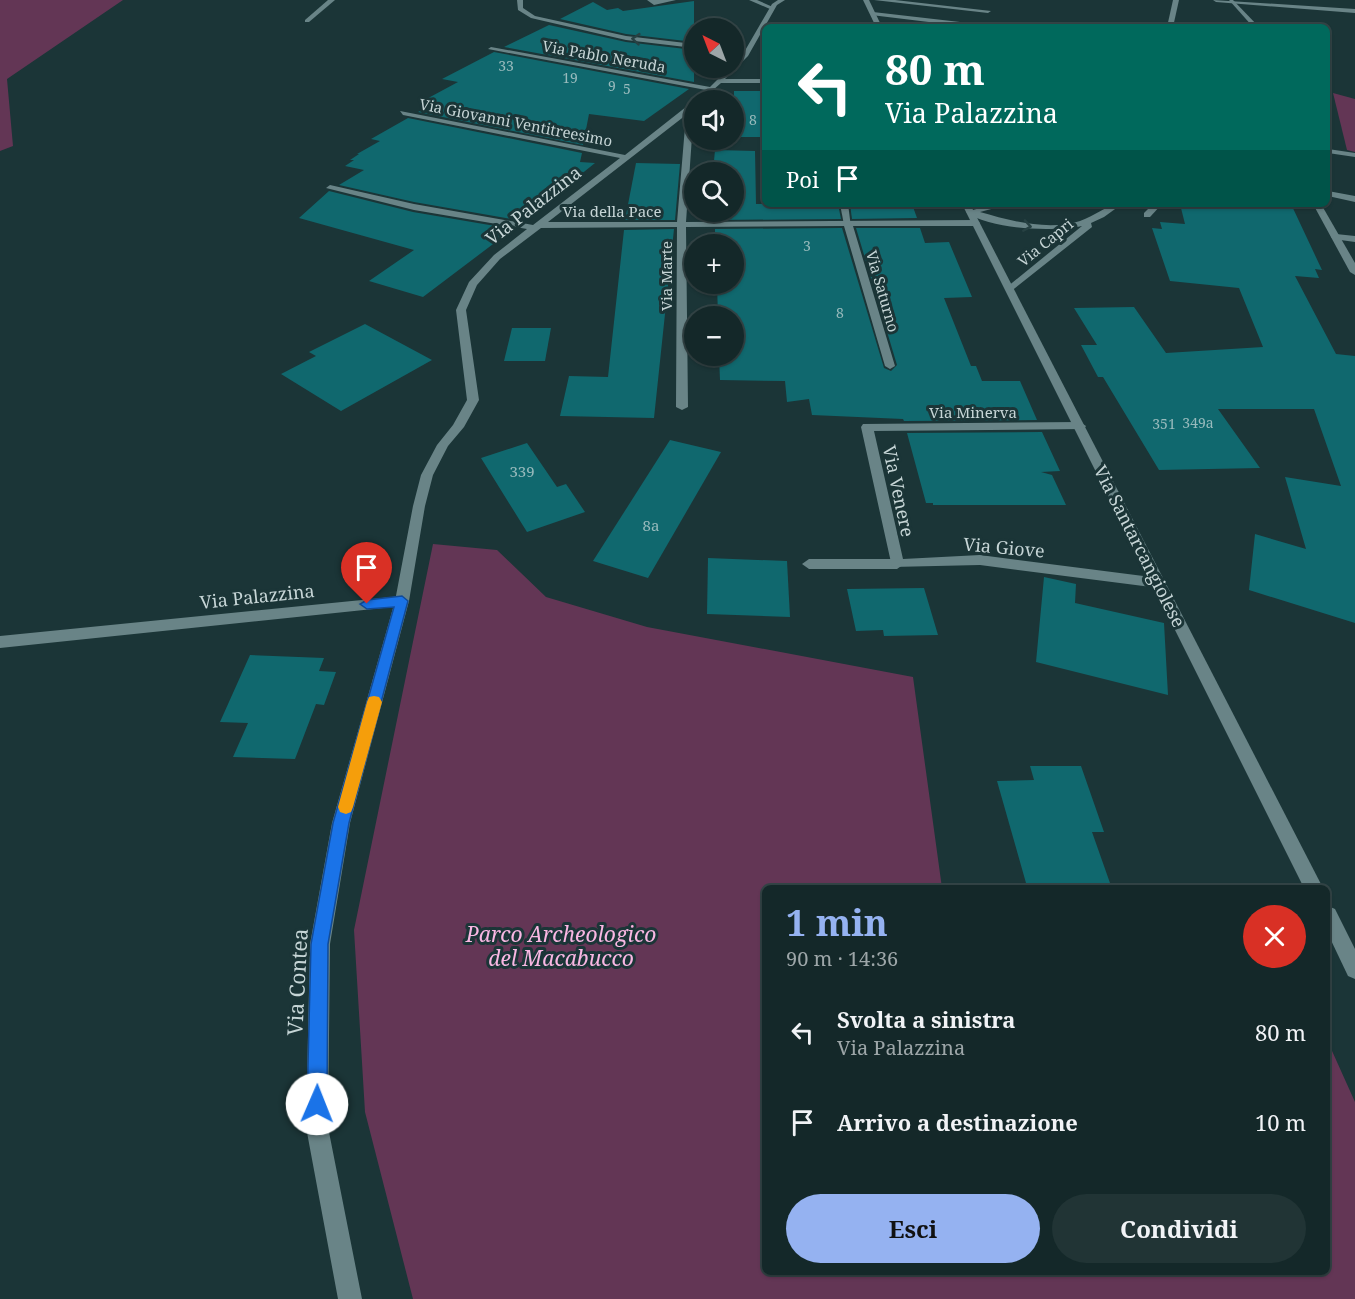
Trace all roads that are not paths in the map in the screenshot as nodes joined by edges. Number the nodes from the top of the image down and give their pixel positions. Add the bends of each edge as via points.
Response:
1 (333, 0) edge
2 (520, 0) edge
3 (650, 0) edge
4 (673, 0) edge
5 (752, 0) edge
6 (782, 0) edge
7 (866, 0) edge
8 (877, 0) edge
9 (1176, 0) edge
10 (1216, 0) edge
11 (1231, 2) junction
12 (772, 8) junction
13 (988, 11) dead end
14 (1355, 11) edge
15 (873, 14) junction
16 (307, 21) dead end
17 (763, 24) edge
18 (878, 24) edge
19 (960, 24) edge
20 (1171, 24) edge
21 (1253, 24) edge
22 (762, 26) edge
23 (684, 45) edge
24 (491, 49) dead end
25 (746, 55) joint
26 (722, 81) junction
27 (762, 81) edge
28 (711, 89) joint
29 (403, 113) dead end
30 (684, 113) edge
31 (688, 150) edge
32 (1330, 151) edge
33 (1355, 155) edge
34 (625, 157) junction
35 (330, 188) dead end
36 (1330, 194) edge
37 (1355, 199) edge
38 (845, 207) edge
39 (1114, 207) edge
40 (1155, 207) edge
41 (1319, 207) edge
42 (968, 208) edge
43 (1147, 215) dead end
44 (1099, 217) junction
45 (976, 223) junction
46 (681, 224) junction
47 (848, 225) junction
48 (536, 226) junction
49 (1336, 237) junction
50 (1355, 239) edge
51 (1355, 272) edge
52 (1010, 289) junction
53 (890, 366) dead end
54 (682, 407) dead end
55 (1080, 426) junction
56 (867, 427) joint
57 (809, 564) dead end
58 (897, 564) junction
59 (1159, 583) junction
60 (402, 601) junction
61 (0, 642) edge
62 (1312, 885) edge
63 (1330, 919) edge
64 (1355, 969) edge
65 (350, 1299) edge

1 - 16 street
23 -> 2 street via 618,37 533,17 520,9
3 - 4 street
5 - 12 street
6 - 12 street
7 - 15 street
8 - 13 street
9 - 20 street
10 - 11 street
11 - 14 street
11 - 21 street
12 - 17 street
15 - 18 street
15 - 19 street
22 - 25 street
24 - 28 street, Via Pablo Neruda
25 - 26 street
26 - 27 street
26 - 28 street
29 - 34 street, Via Giovanni Ventitreesimo
30 - 34 street, Via Palazzina
31 - 46 street, Via Marte
32 - 33 street
34 - 48 street, Via Palazzina
35 - 48 street, Via della Pace via 414,207
36 - 37 street
38 - 47 street, Via Saturno
39 - 44 street, Via Capri
40 - 43 street
41 - 49 street
42 -> 44 street, Via Capri via 996,220 1036,228 1074,227
42 - 45 street, Via Santarcangiolese
44 - 52 street, Via Capri
45 - 47 street, Via della Pace
45 - 52 street, Via Santarcangiolese
46 - 47 street, Via della Pace
46 - 48 street, Via della Pace
46 - 54 street, Via Marte
47 - 53 street, Via Saturno
48 - 60 street, Via Palazzina via 497,257 472,284 461,310 473,400 427,475
49 - 50 street
49 - 51 street
52 - 55 street, Via Santarcangiolese
55 - 56 street, Via Minerva
55 - 59 street, Via Santarcangiolese
56 - 58 street, Via Venere
57 - 58 street, Via Giove
58 - 59 street, Via Giove via 981,560
59 - 62 street, Via Santarcangiolese
60 - 61 street, Via Palazzina
60 - 65 street, Via Contea via 341,823 320,944 317,1127
63 - 64 street

